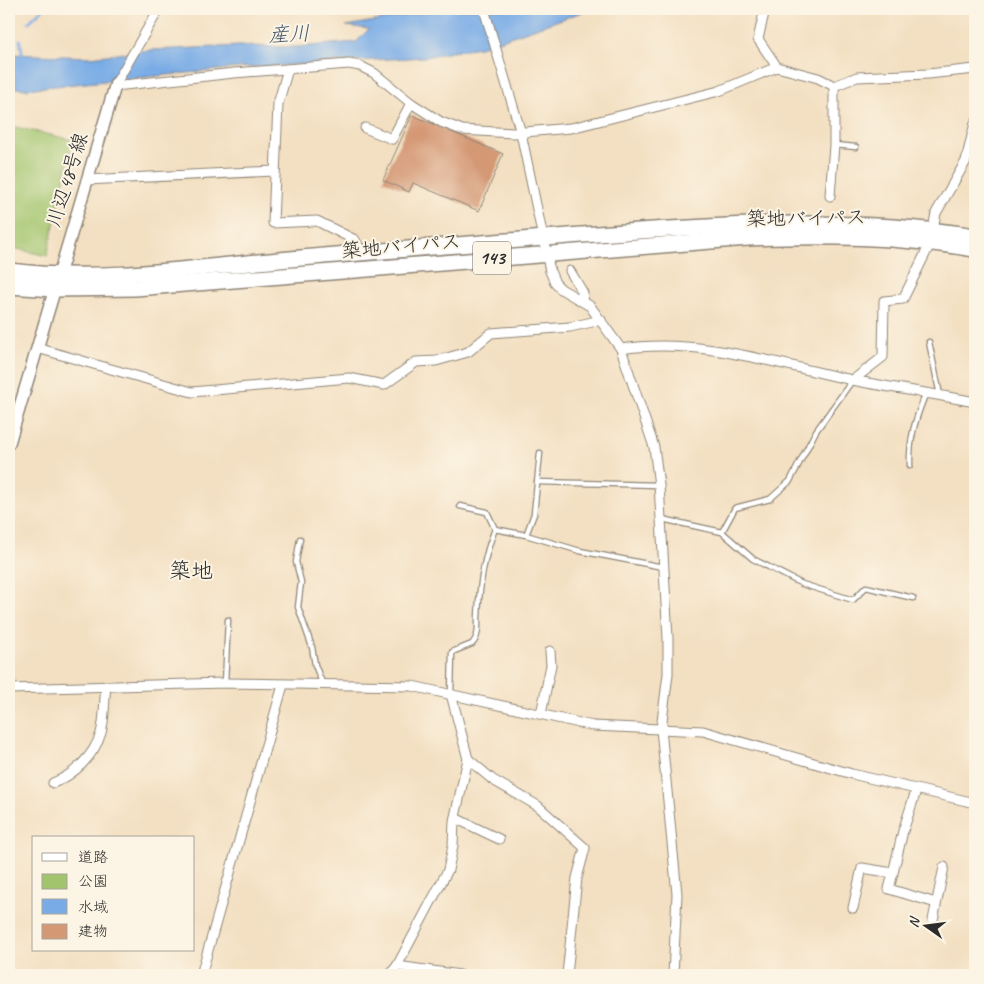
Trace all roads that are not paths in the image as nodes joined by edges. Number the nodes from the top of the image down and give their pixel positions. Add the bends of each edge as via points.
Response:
1 (159, 9) edge
2 (484, 9) edge
3 (765, 9) edge
4 (777, 67) junction
5 (288, 69) junction
6 (975, 69) edge
7 (116, 85) junction
8 (834, 86) junction
9 (411, 103) junction
10 (975, 123) edge
11 (365, 128) dead end
12 (522, 133) junction
13 (834, 145) junction
14 (856, 147) dead end
15 (275, 171) junction
16 (86, 180) junction
17 (830, 196) dead end
18 (932, 236) junction
19 (975, 236) edge
20 (544, 238) junction
21 (975, 249) edge
22 (362, 253) junction
23 (548, 254) junction
24 (9, 271) edge
25 (570, 271) dead end
26 (56, 282) junction
27 (9, 286) edge
28 (582, 301) junction
29 (601, 320) junction
30 (929, 342) dead end
31 (37, 348) junction
32 (621, 349) junction
33 (853, 380) junction
34 (926, 393) junction
35 (940, 395) junction
36 (975, 402) edge
37 (9, 443) edge
38 (540, 453) dead end
39 (910, 465) dead end
40 (537, 482) junction
41 (659, 485) junction
42 (460, 506) dead end
43 (662, 520) junction
44 (495, 528) junction
45 (722, 532) junction
46 (526, 535) junction
47 (300, 539) dead end
48 (664, 567) junction
49 (913, 598) dead end
50 (228, 620) dead end
51 (550, 651) dead end
52 (225, 683) junction
53 (283, 685) junction
54 (324, 685) junction
55 (106, 686) junction
56 (9, 689) edge
57 (450, 694) junction
58 (541, 714) junction
59 (662, 729) junction
60 (468, 759) junction
61 (53, 783) dead end
62 (916, 790) junction
63 (975, 803) edge
64 (454, 818) junction
65 (499, 839) dead end
66 (944, 867) dead end
67 (893, 873) junction
68 (936, 903) junction
69 (853, 908) dead end
70 (933, 920) dead end
71 (397, 966) junction
72 (201, 975) edge
73 (390, 975) edge
74 (460, 975) edge
75 (567, 975) edge
76 (673, 975) edge

1 - 7 street
2 - 12 street
3 - 4 street via 758,39
4 - 8 street via 818,78
4 - 12 street via 710,94 571,128
5 - 7 street
5 - 9 street via 360,66 374,73
5 - 15 street via 278,104
6 - 8 street via 857,77
7 - 16 street, 川辺48号線
8 - 13 street
9 - 11 street via 392,140
9 - 12 street via 441,122 462,130
10 - 18 street via 966,161 936,213
12 - 20 street
13 - 14 lane
13 - 17 street
15 - 16 street
15 - 22 street via 273,223 318,221 355,240
16 - 26 street, 川辺48号線
18 - 19 highway, 築地バイパス / 143
18 - 20 highway, 築地バイパス / 143 via 822,222
18 - 21 highway, 築地バイパス / 143
18 - 23 highway, 築地バイパス / 143 via 748,238
18 - 33 street via 903,299 884,301 883,357
20 - 22 highway, 築地バイパス / 143
20 - 23 street
22 - 26 highway, 築地バイパス / 143
23 - 26 highway, 築地バイパス / 143 via 135,288
23 - 28 street via 555,282
24 - 26 highway, 築地バイパス / 143
25 - 28 street via 583,293
26 - 27 highway, 築地バイパス / 143
26 - 31 street, 川辺48号線
28 - 29 street
29 - 31 street via 570,327 491,333 468,352 436,361 416,362 384,386 349,378 192,392
29 - 32 street
30 - 35 lane
31 - 37 street, 川辺48号線
32 - 33 street via 650,345 695,346
32 - 41 street via 654,448
33 - 34 street
33 - 45 lane via 816,431 790,481 770,499 735,508
34 - 35 street
34 - 39 lane via 909,443
35 - 36 street
38 - 40 lane
40 - 41 lane
40 - 46 lane via 534,514
41 - 43 street
42 - 44 lane via 487,512
43 - 45 lane
43 - 48 street
44 - 46 lane
44 - 57 lane via 486,551 480,584 477,634 472,644 452,652
45 - 49 lane via 753,559 802,584 853,600 866,587
46 - 48 lane via 580,551
47 - 54 lane via 296,562 301,582 298,607
48 - 59 street via 668,674
50 - 52 lane
51 - 58 street via 551,665
52 - 53 street
52 - 55 street
53 - 54 street
53 - 72 street
54 - 57 street via 412,686
55 - 56 street
55 - 61 street via 100,734 86,762
57 - 58 street
57 - 60 street
58 - 59 street via 593,726
59 - 62 street via 703,731
59 - 76 street via 677,894
60 - 64 street
60 - 75 street via 493,780 538,806 585,848 577,878
62 - 63 street
62 - 67 street via 902,831
64 - 65 street
64 - 71 street via 448,870
66 - 68 street
67 - 68 street via 889,889
67 - 69 street via 862,868
68 - 70 street
71 - 73 street
71 - 74 street

